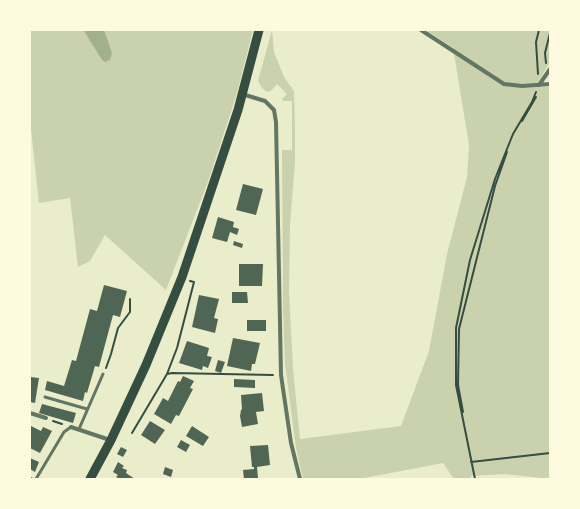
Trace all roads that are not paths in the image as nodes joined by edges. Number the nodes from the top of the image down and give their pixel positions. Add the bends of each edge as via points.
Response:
1 (259, 30) edge
2 (421, 30) edge
3 (550, 69) edge
4 (550, 84) edge
5 (539, 85) junction
6 (242, 94) junction
7 (103, 374) road end
8 (45, 397) dead end
9 (87, 409) junction
10 (30, 413) edge
11 (46, 418) road end
12 (71, 427) joint
13 (79, 429) junction
14 (111, 440) junction
15 (36, 479) edge
16 (90, 479) edge
17 (300, 479) edge

1 - 6 main road
2 - 5 street via 504,84
3 - 5 street
4 - 5 street
6 - 14 main road via 182,277 146,365
6 - 17 street via 265,102 274,110 276,122 281,375 291,443
7 - 9 lane
8 - 9 lane
9 - 13 lane
10 - 11 street
12 - 13 street
12 - 15 lane via 64,432
13 - 14 street
14 - 16 main road

